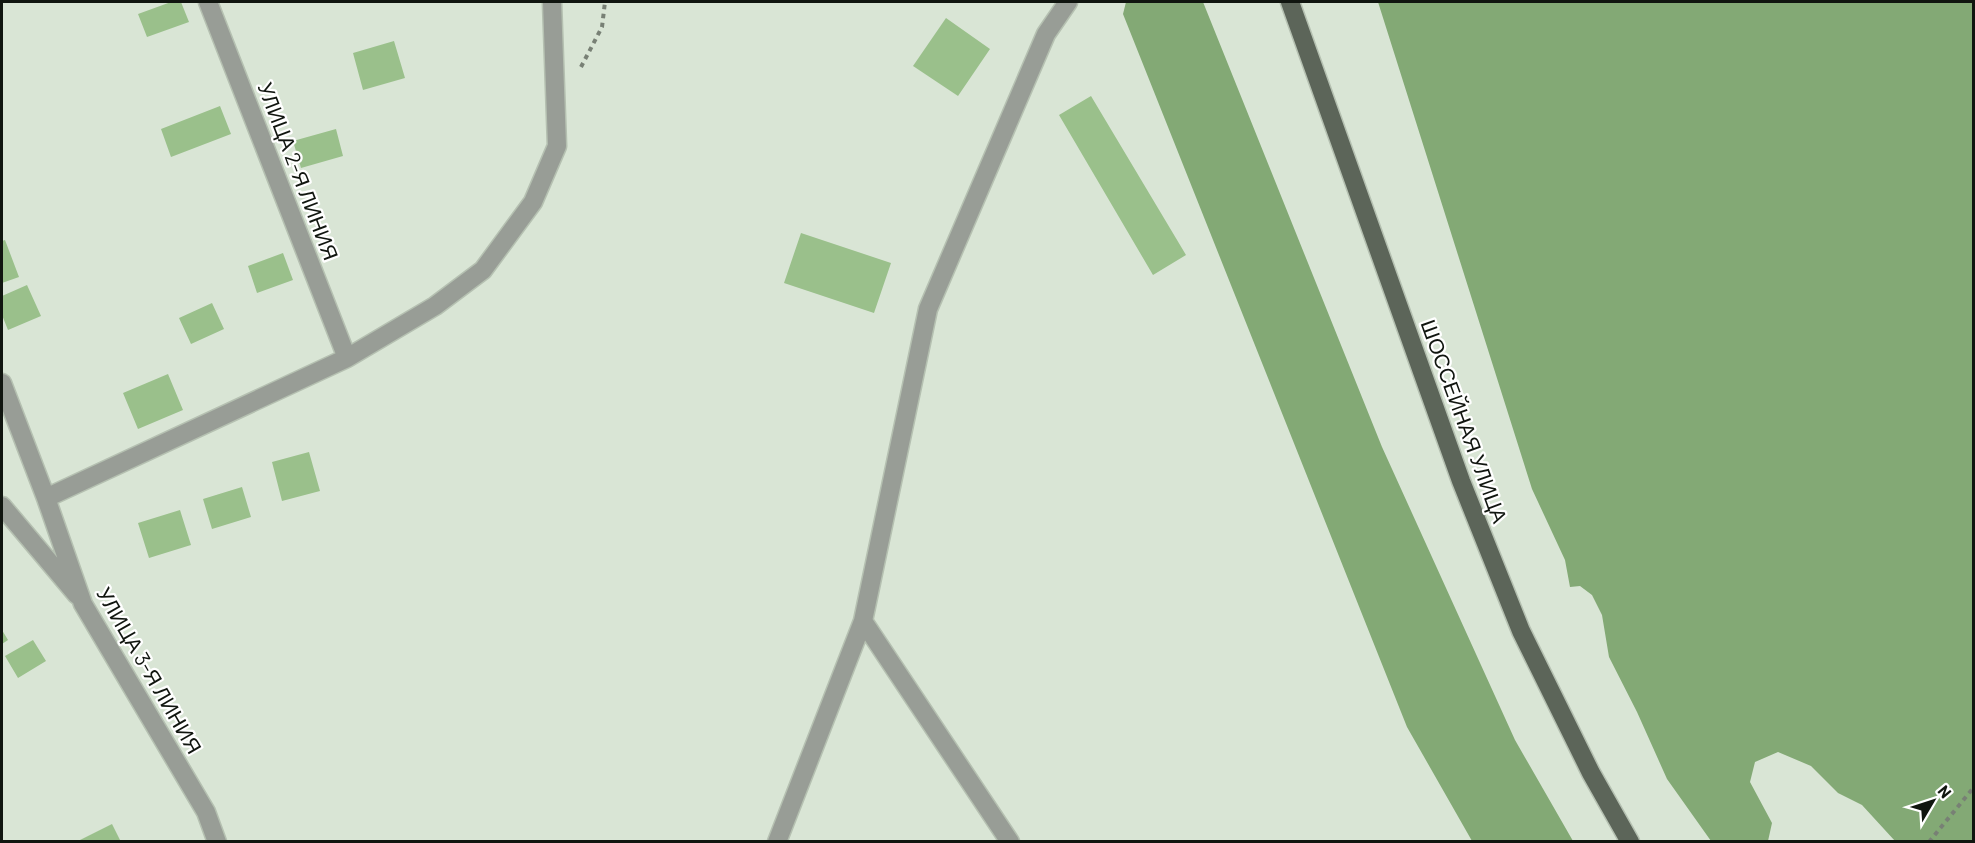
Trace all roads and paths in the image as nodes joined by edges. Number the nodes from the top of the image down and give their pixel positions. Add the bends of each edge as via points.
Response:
1 (208, 2) edge
2 (552, 2) edge
3 (605, 2) edge
4 (1068, 2) edge
5 (1290, 2) edge
6 (576, 75) dead end
7 (347, 358) junction
8 (2, 383) edge
9 (46, 498) junction
10 (2, 506) edge
11 (83, 604) junction
12 (863, 621) junction
13 (1974, 787) edge
14 (216, 842) edge
15 (777, 842) edge
16 (1010, 842) edge
17 (1630, 842) edge
18 (1929, 842) edge

1 - 7 street, УЛИЦА 2-Я ЛИНИЯ
2 - 7 street via 557,146 532,202 483,270 435,306
3 - 6 path via 602,27
4 - 12 street via 1046,34 928,309
5 - 17 main road, ШОССЕЙНАЯ УЛИЦА via 1461,481 1521,632
7 - 9 street
8 - 9 street, УЛИЦА 3-Я ЛИНИЯ
9 - 11 street, УЛИЦА 3-Я ЛИНИЯ
10 - 11 street
11 - 14 street, УЛИЦА 3-Я ЛИНИЯ via 207,812
12 - 15 street
12 - 16 street
13 - 18 path

